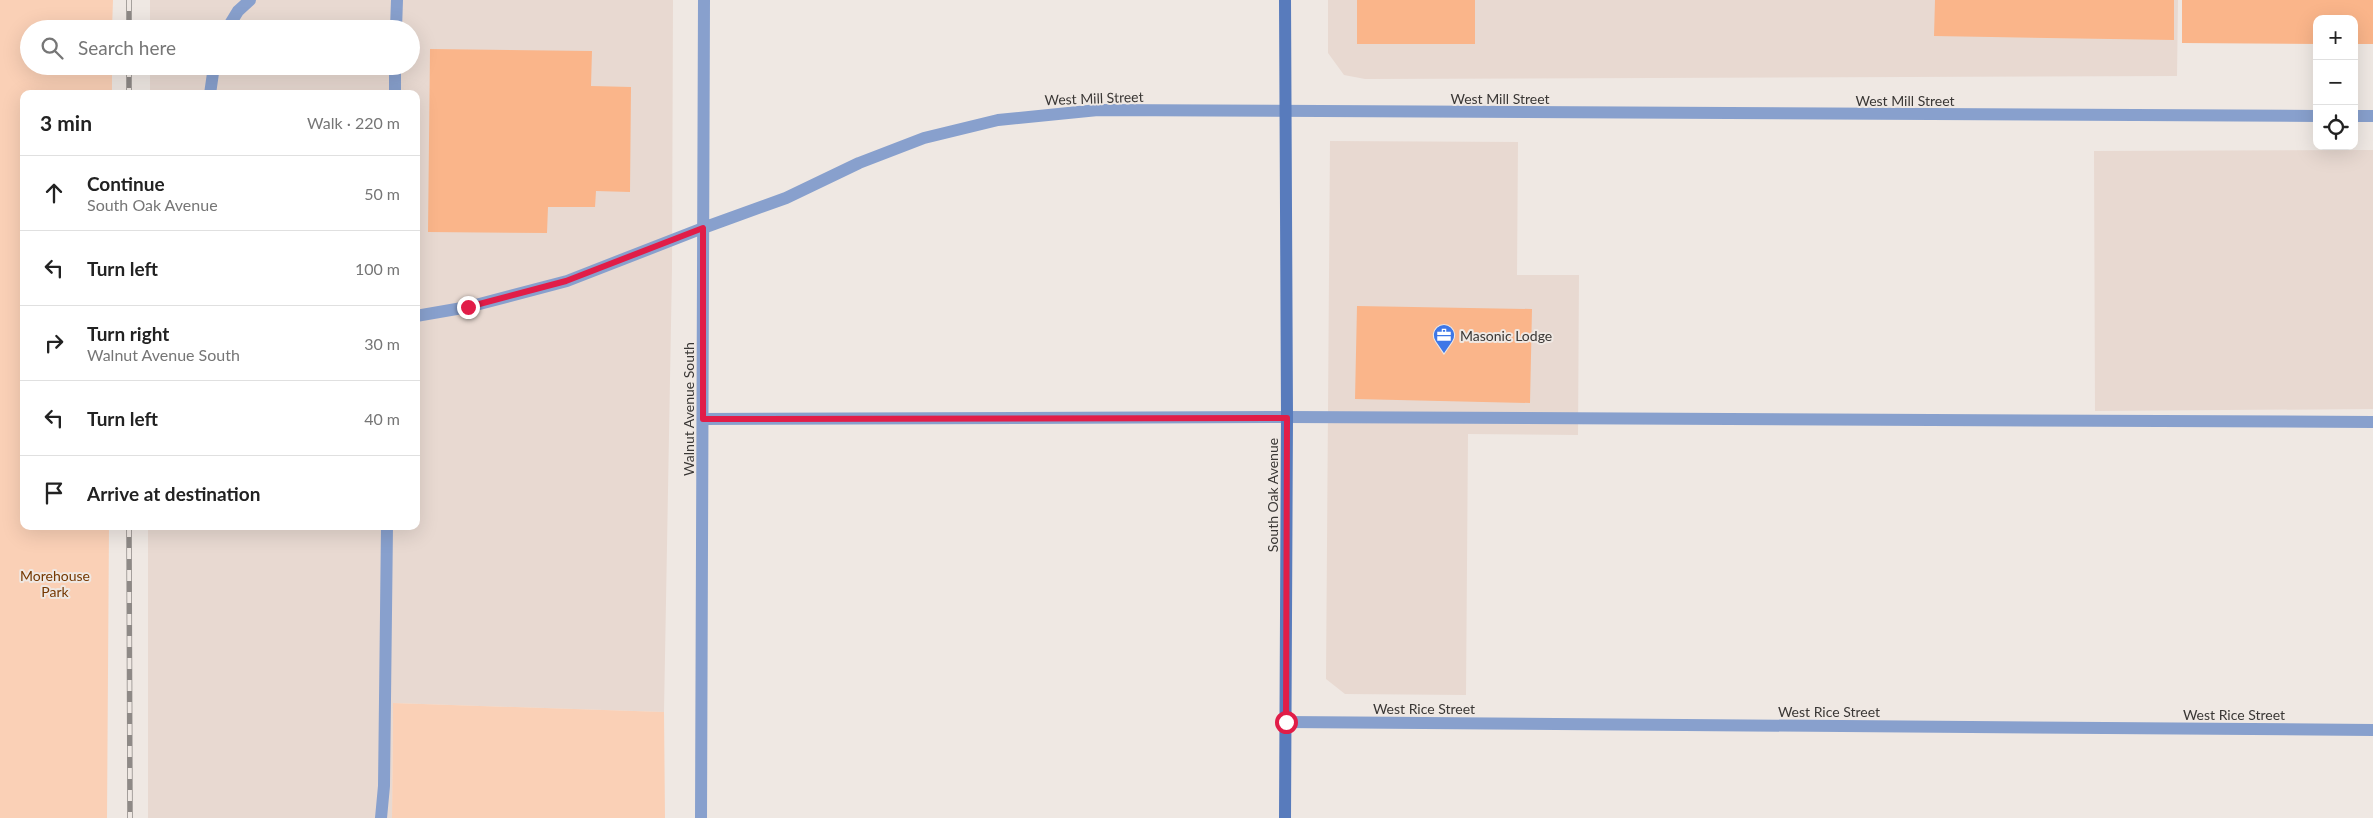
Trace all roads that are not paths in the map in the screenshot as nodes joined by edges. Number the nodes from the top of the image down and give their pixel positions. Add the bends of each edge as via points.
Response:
1 (250, 0) edge
2 (396, 0) edge
3 (704, 0) edge
4 (1285, 0) edge
5 (232, 20) edge
6 (396, 20) edge
7 (213, 75) edge
8 (395, 75) edge
9 (211, 90) edge
10 (395, 90) edge
11 (1287, 112) junction
12 (2313, 116) edge
13 (2358, 116) edge
14 (2373, 116) edge
15 (703, 228) junction
16 (420, 315) edge
17 (1287, 418) junction
18 (703, 419) junction
19 (2373, 422) edge
20 (387, 530) edge
21 (1286, 722) junction
22 (2373, 730) edge
23 (381, 818) edge
24 (702, 818) edge
25 (1285, 818) edge

1 - 5 street
2 - 6 street
3 - 15 street, Walnut Avenue South
4 - 11 main road, South Oak Avenue
7 - 9 street
8 - 10 street
11 - 12 street, West Mill Street
11 - 15 street, West Mill Street via 1098,110 998,120 924,138 859,163 786,198
11 - 17 main road, South Oak Avenue
13 - 14 street
15 - 16 street, West Mill Street via 566,281 468,307
15 - 18 street, Walnut Avenue South
17 - 18 street
17 - 19 street
17 - 21 main road, South Oak Avenue
18 - 24 street, Walnut Avenue South
20 - 23 street
21 - 22 street, West Rice Street
21 - 25 main road, South Oak Avenue

